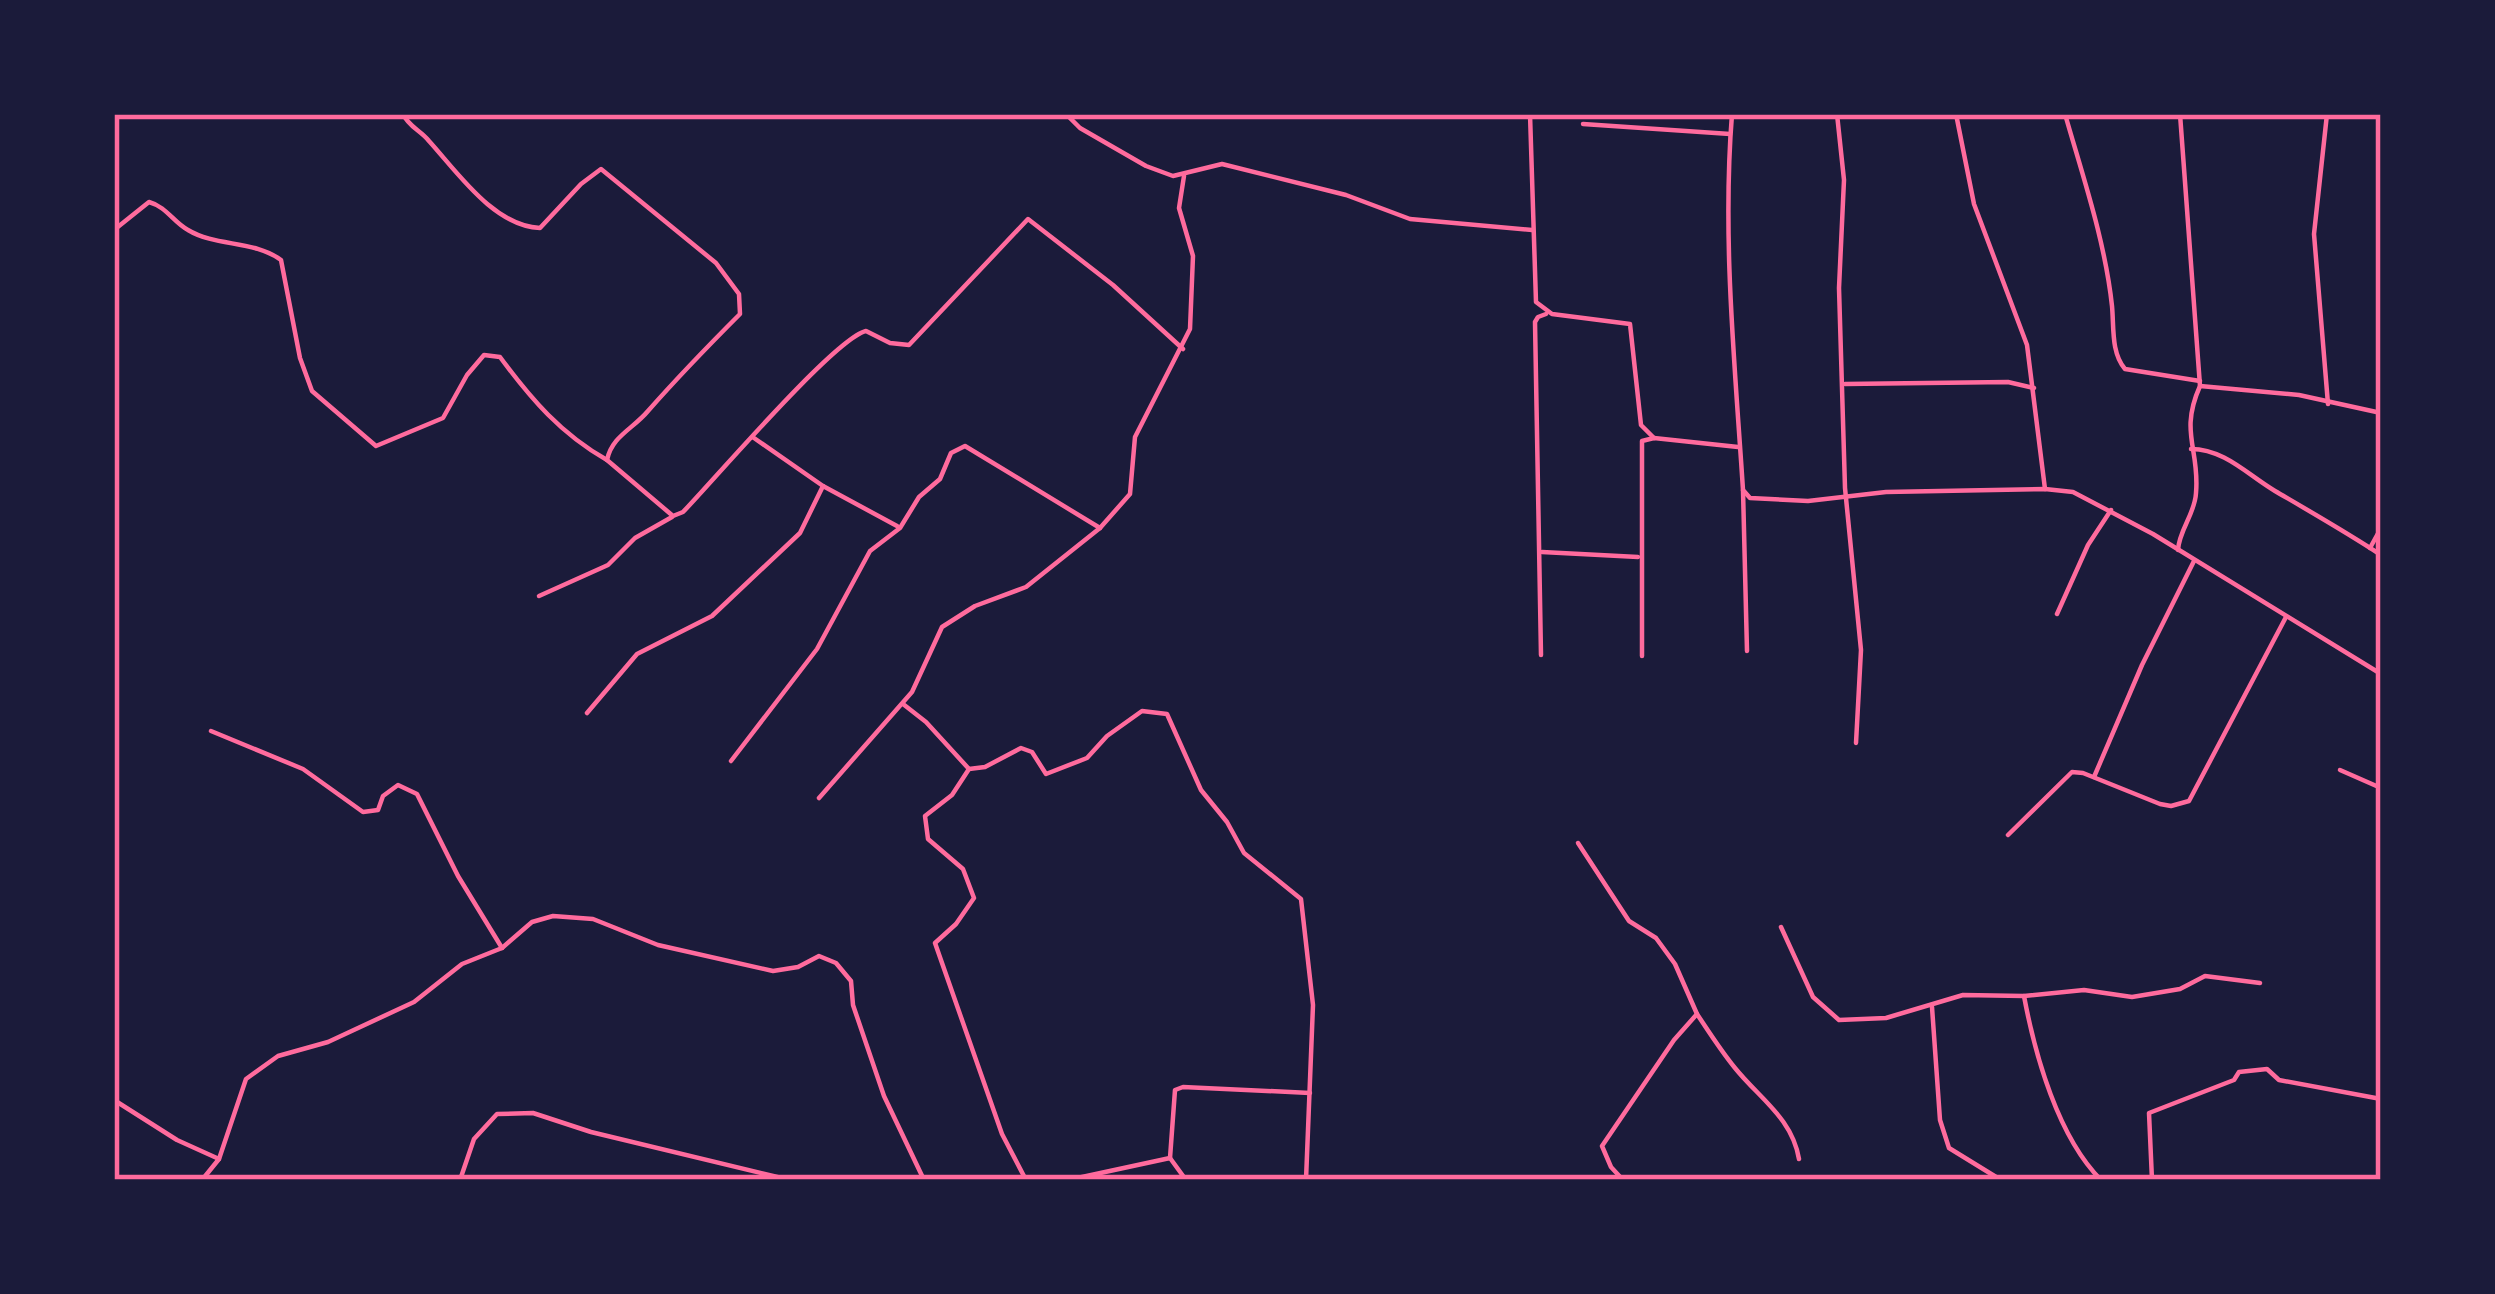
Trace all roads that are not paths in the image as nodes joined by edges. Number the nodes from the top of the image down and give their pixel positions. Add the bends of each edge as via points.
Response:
1 (403, 114) edge
2 (1066, 114) edge
3 (1530, 114) edge
4 (1732, 114) edge
5 (1837, 114) edge
6 (1955, 114) edge
7 (2065, 114) edge
8 (2180, 114) edge
9 (2327, 114) edge
10 (1583, 124) dead end
11 (1730, 134) junction
12 (1184, 176) junction
13 (114, 230) edge
14 (1532, 230) junction
15 (1552, 314) junction
16 (1183, 349) junction
17 (2200, 383) junction
18 (1845, 384) junction
19 (2034, 388) junction
20 (2328, 404) junction
21 (2381, 413) edge
22 (754, 438) junction
23 (1654, 438) junction
24 (1740, 448) junction
25 (2192, 449) junction
26 (607, 460) junction
27 (823, 486) junction
28 (2045, 489) junction
29 (1743, 490) junction
30 (1849, 498) junction
31 (2111, 510) junction
32 (673, 516) junction
33 (899, 527) junction
34 (1100, 528) junction
35 (2381, 528) edge
36 (2371, 548) junction
37 (2178, 550) junction
38 (1542, 552) junction
39 (2381, 555) edge
40 (1641, 557) junction
41 (2194, 561) junction
42 (539, 596) dead end
43 (2057, 614) dead end
44 (2286, 616) junction
45 (1747, 651) dead end
46 (1541, 655) dead end
47 (1642, 656) dead end
48 (2381, 674) edge
49 (903, 704) junction
50 (587, 713) dead end
51 (211, 730) dead end
52 (1856, 743) dead end
53 (731, 760) dead end
54 (969, 769) junction
55 (2340, 770) dead end
56 (2094, 777) junction
57 (2381, 788) edge
58 (819, 798) dead end
59 (2008, 835) dead end
60 (1578, 843) dead end
61 (1781, 927) dead end
62 (502, 948) junction
63 (2260, 983) dead end
64 (2024, 996) junction
65 (1932, 1007) junction
66 (1697, 1014) junction
67 (1312, 1093) junction
68 (2381, 1099) edge
69 (114, 1100) edge
70 (1170, 1158) junction
71 (219, 1159) junction
72 (1799, 1159) dead end
73 (202, 1180) edge
74 (460, 1180) edge
75 (790, 1180) edge
76 (924, 1180) edge
77 (1026, 1180) edge
78 (1068, 1180) edge
79 (1186, 1180) edge
80 (1306, 1180) edge
81 (1623, 1180) edge
82 (2001, 1180) edge
83 (2101, 1180) edge
84 (2152, 1180) edge

1 - 26 street via 483,199 522,227 541,228 601,169 716,263 739,294 740,314 610,445
2 - 12 street via 1146,166
3 - 14 street
4 - 11 street
5 - 18 street
6 - 19 street via 1974,204 2027,345
7 - 17 street via 2111,299 2117,359 2125,369
8 - 17 street
9 - 20 street via 2314,234
10 - 11 street
11 - 24 street
12 - 14 street via 1222,164 1410,219
12 - 16 street via 1178,208 1193,256
13 - 26 street via 149,202 189,231 280,260 312,391 376,446 443,418 484,355 500,357 572,440
14 - 15 street via 1536,302
15 - 23 street via 1630,324 1641,425
15 - 38 street via 1535,322
16 - 22 street via 1028,219 918,338 902,346 854,334
16 - 34 street via 1135,437 1130,494
17 - 20 street
17 - 25 street via 2188,427
18 - 19 street
18 - 30 street
19 - 28 street
20 - 21 street
22 - 27 street
22 - 32 street
23 - 24 street
23 - 40 street via 1640,446
24 - 29 street
25 - 36 street via 2232,461
25 - 37 street via 2197,492
26 - 32 street
27 - 33 street
27 - 50 street via 800,533 712,616 637,654
28 - 30 street
28 - 31 street
29 - 30 street via 1757,500
29 - 45 street
30 - 52 street via 1861,650
31 - 37 street
31 - 43 street
32 - 42 street via 608,566
33 - 34 street via 951,453 965,446
33 - 53 street via 870,551 818,649
34 - 49 street via 1026,587 942,627
35 - 36 street
36 - 39 street
37 - 41 street
38 - 40 street
38 - 46 street
40 - 47 street
41 - 44 street
41 - 56 street
44 - 48 street
44 - 56 street via 2189,801 2160,804
49 - 54 street
49 - 58 street
51 - 62 street via 302,769 363,812 378,811 398,785 417,794
54 - 67 street via 1021,748 1046,774 1087,758 1142,711 1167,714 1201,790 1244,853 1300,899 1313,1005
54 - 77 street via 925,816 928,839 963,869 974,898 935,943
55 - 57 street
56 - 59 street via 2066,773
60 - 66 street via 1629,921 1656,938 1675,964
61 - 65 street via 1813,997 1840,1020
62 - 71 street via 462,964 414,1002 262,1067 247,1079
62 - 76 street via 532,922 553,916 603,921 658,945 773,971 819,956 836,963 851,981 884,1096
63 - 64 street via 2205,976 2132,997 2084,990
64 - 65 street via 1963,995
64 - 83 street via 2063,1124
65 - 82 street via 1949,1148
66 - 72 street via 1795,1135
66 - 81 street via 1603,1146
67 - 70 street via 1175,1090
67 - 80 street
68 - 84 street via 2279,1080 2266,1069 2240,1072 2149,1113
69 - 71 street
70 - 78 street
70 - 79 street
71 - 73 street
74 - 75 street via 474,1139 497,1114 533,1113

